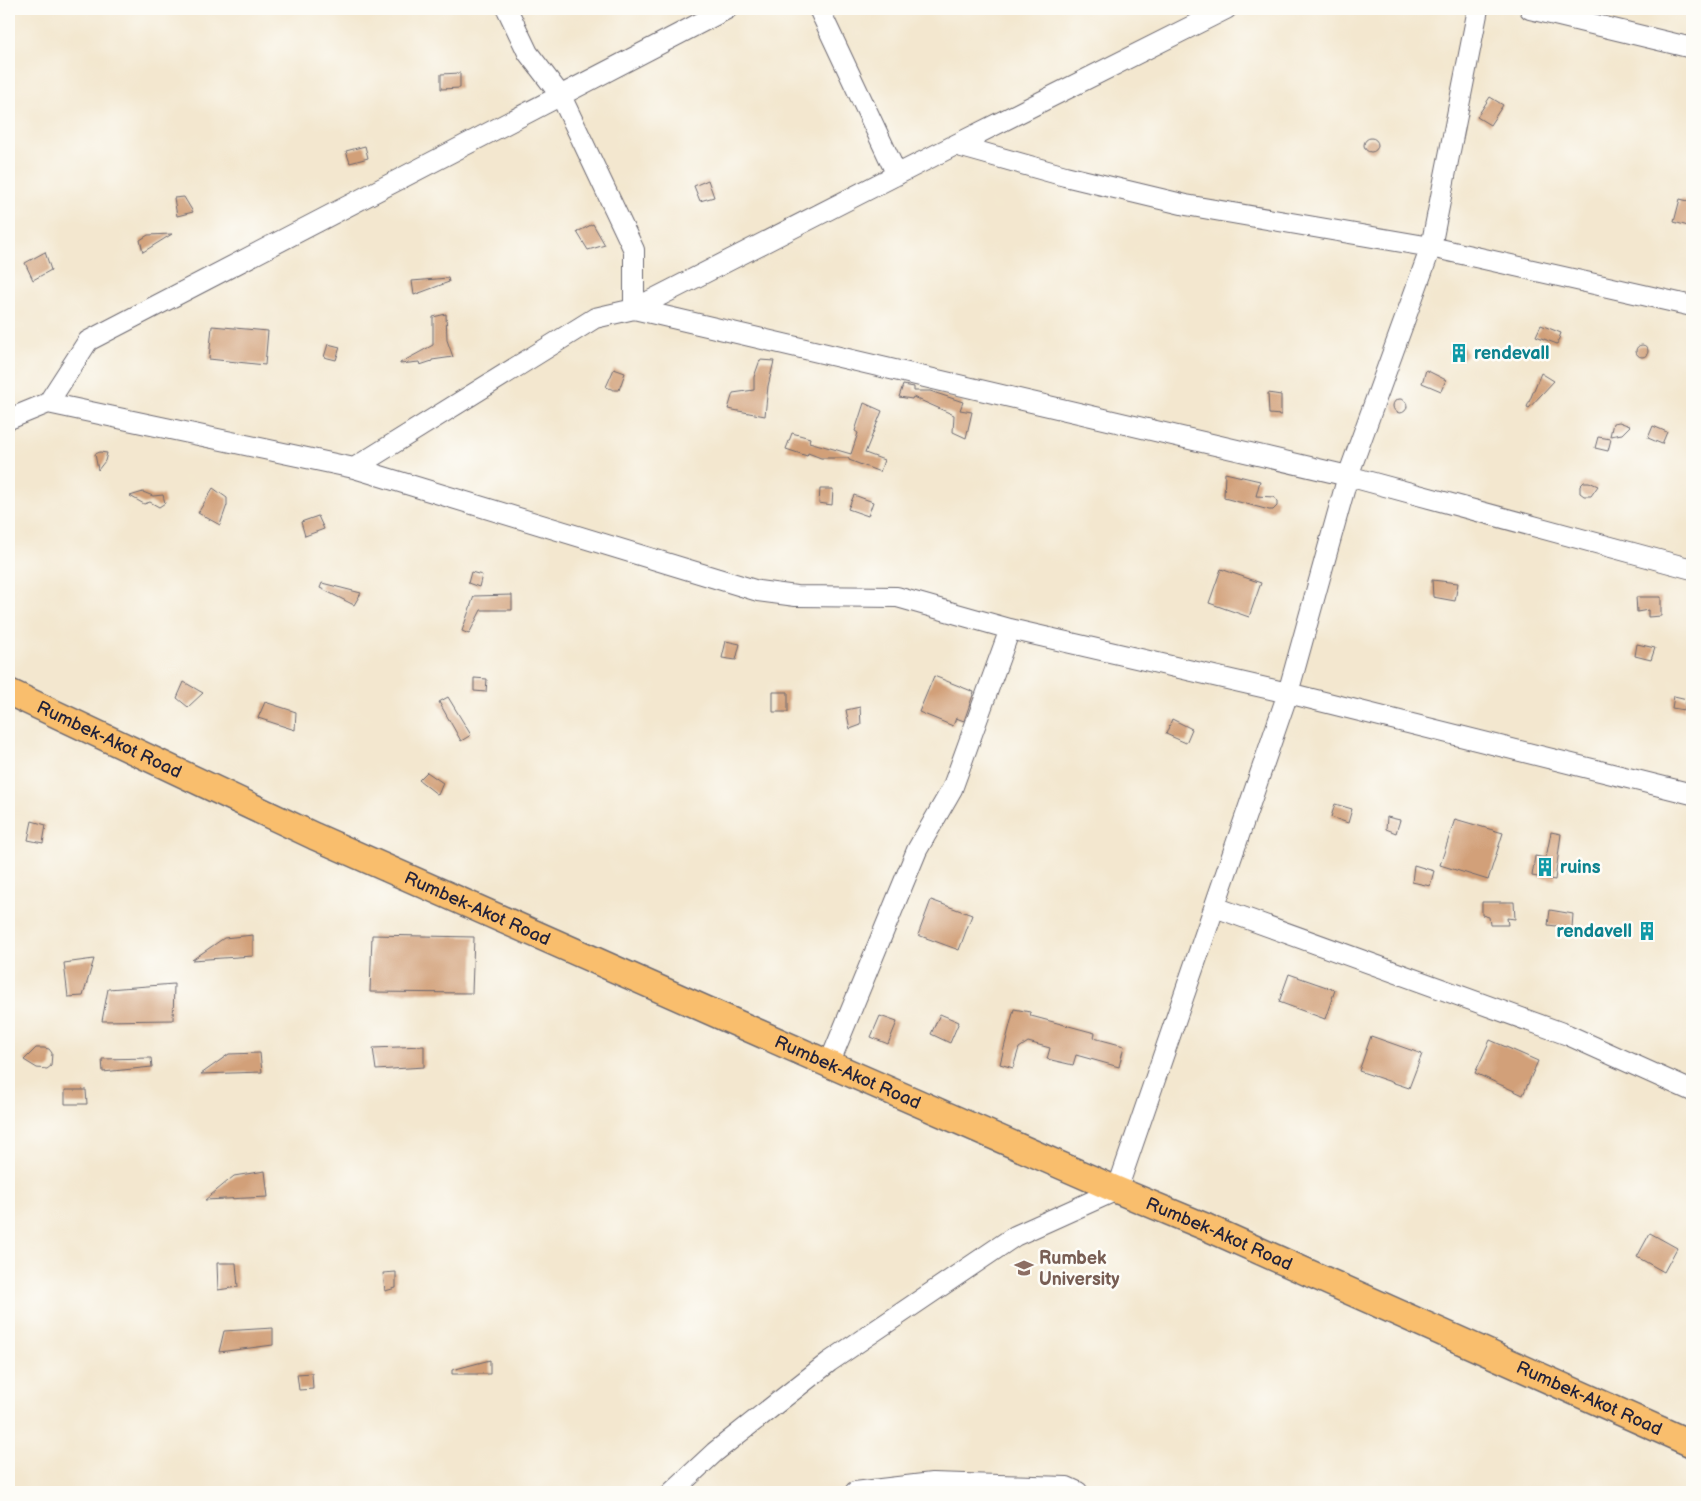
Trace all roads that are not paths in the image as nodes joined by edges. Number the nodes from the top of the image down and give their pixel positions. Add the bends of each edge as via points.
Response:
1 (507, 9) edge
2 (727, 9) edge
3 (819, 9) edge
4 (1226, 9) edge
5 (1478, 9) edge
6 (1530, 9) edge
7 (1692, 48) edge
8 (561, 96) junction
9 (955, 145) junction
10 (896, 175) junction
11 (1431, 247) junction
12 (1692, 306) edge
13 (634, 309) junction
14 (48, 403) junction
15 (9, 419) edge
16 (354, 468) junction
17 (1348, 476) junction
18 (1692, 569) edge
19 (1010, 629) junction
20 (9, 692) edge
21 (1288, 694) junction
22 (1692, 794) edge
23 (1215, 907) junction
24 (830, 1064) junction
25 (1692, 1091) edge
26 (1117, 1190) junction
27 (1690, 1440) edge
28 (672, 1492) edge
29 (855, 1492) edge
30 (1078, 1492) edge

1 - 8 street via 528,53
2 - 8 street
3 - 10 street
4 - 9 street
5 - 11 street
6 - 7 street
8 - 13 street via 634,250
8 - 14 street via 88,341
9 - 10 street
9 - 11 street via 1186,205
10 - 13 street
11 - 12 street
11 - 17 street
13 - 16 street via 595,318
13 - 17 street
14 - 15 street
14 - 16 street
16 - 19 street via 758,590 796,596 897,598
17 - 18 street
17 - 21 street
19 - 21 street
19 - 24 street via 952,790 917,850
20 - 24 main road, Rumbek-Akot Road via 314,836
21 - 22 street
21 - 23 street
23 - 25 street via 1568,1035
23 - 26 street
24 - 26 main road, Rumbek-Akot Road
26 - 27 main road, Rumbek-Akot Road
26 - 28 street via 1016,1236 837,1356 715,1452
29 - 30 street via 932,1483 1067,1487

